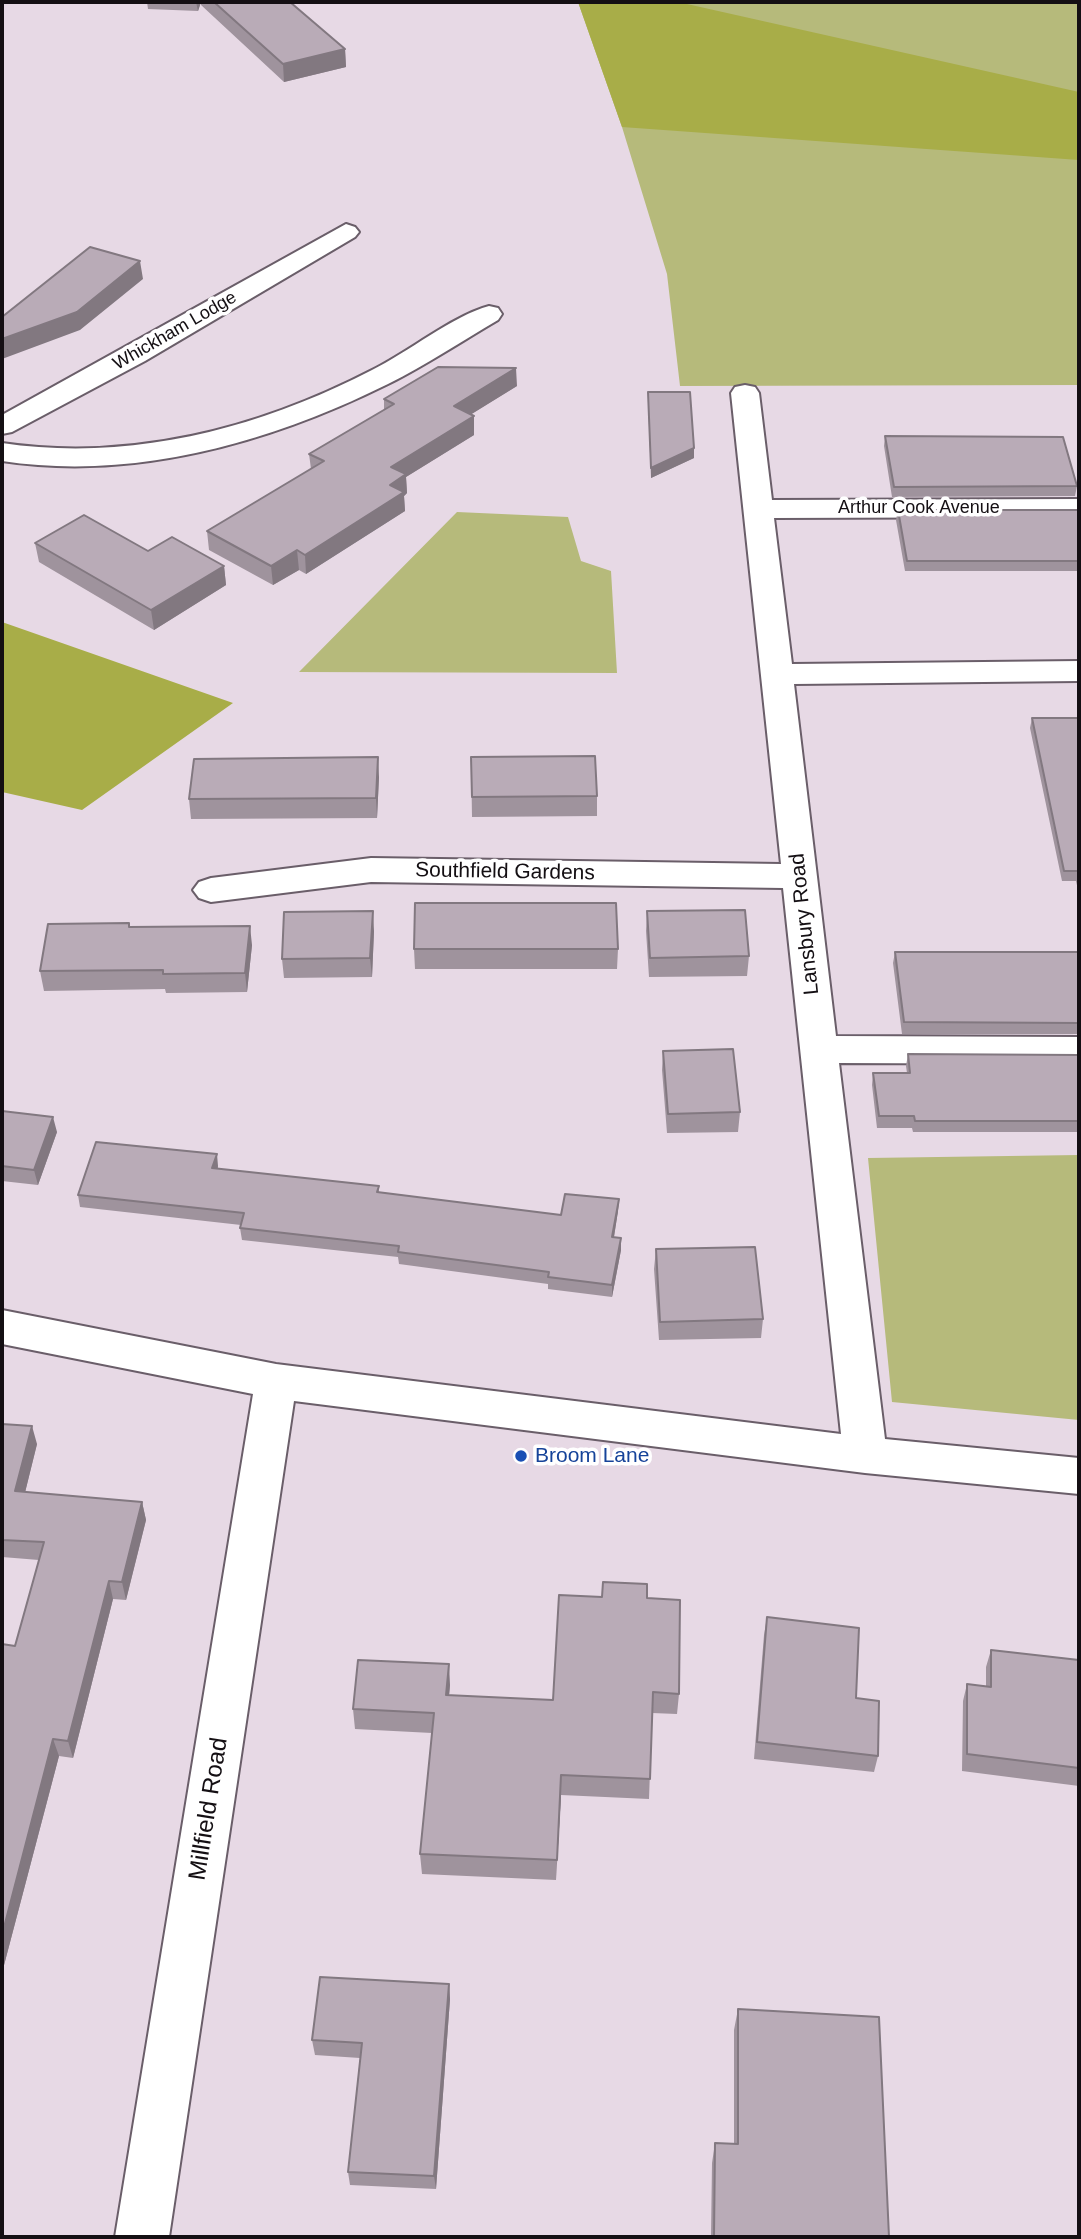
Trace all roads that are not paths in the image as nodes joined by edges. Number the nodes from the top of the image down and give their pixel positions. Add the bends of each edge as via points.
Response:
1 (346, 232) dead end
2 (489, 314) dead end
3 (745, 393) dead end
4 (2, 426) edge
5 (2, 452) edge
6 (1079, 508) edge
7 (758, 509) junction
8 (1079, 671) edge
9 (776, 674) junction
10 (800, 876) junction
11 (211, 890) dead end
12 (819, 1049) junction
13 (1079, 1049) edge
14 (2, 1327) edge
15 (276, 1381) junction
16 (865, 1455) junction
17 (1079, 1476) edge
18 (142, 2237) edge

1 - 4 street, Whickham Lodge
2 - 5 street via 377,379 269,422 108,460
3 - 7 street, Lansbury Road
6 - 7 street, Arthur Cook Avenue
7 - 9 street, Lansbury Road
8 - 9 street
9 - 10 street, Lansbury Road
10 - 11 street, Southfield Gardens via 371,870
10 - 12 street, Lansbury Road
12 - 13 street
12 - 16 street, Lansbury Road
14 - 15 street
15 - 16 street
15 - 18 street, Millfield Road
16 - 17 street

